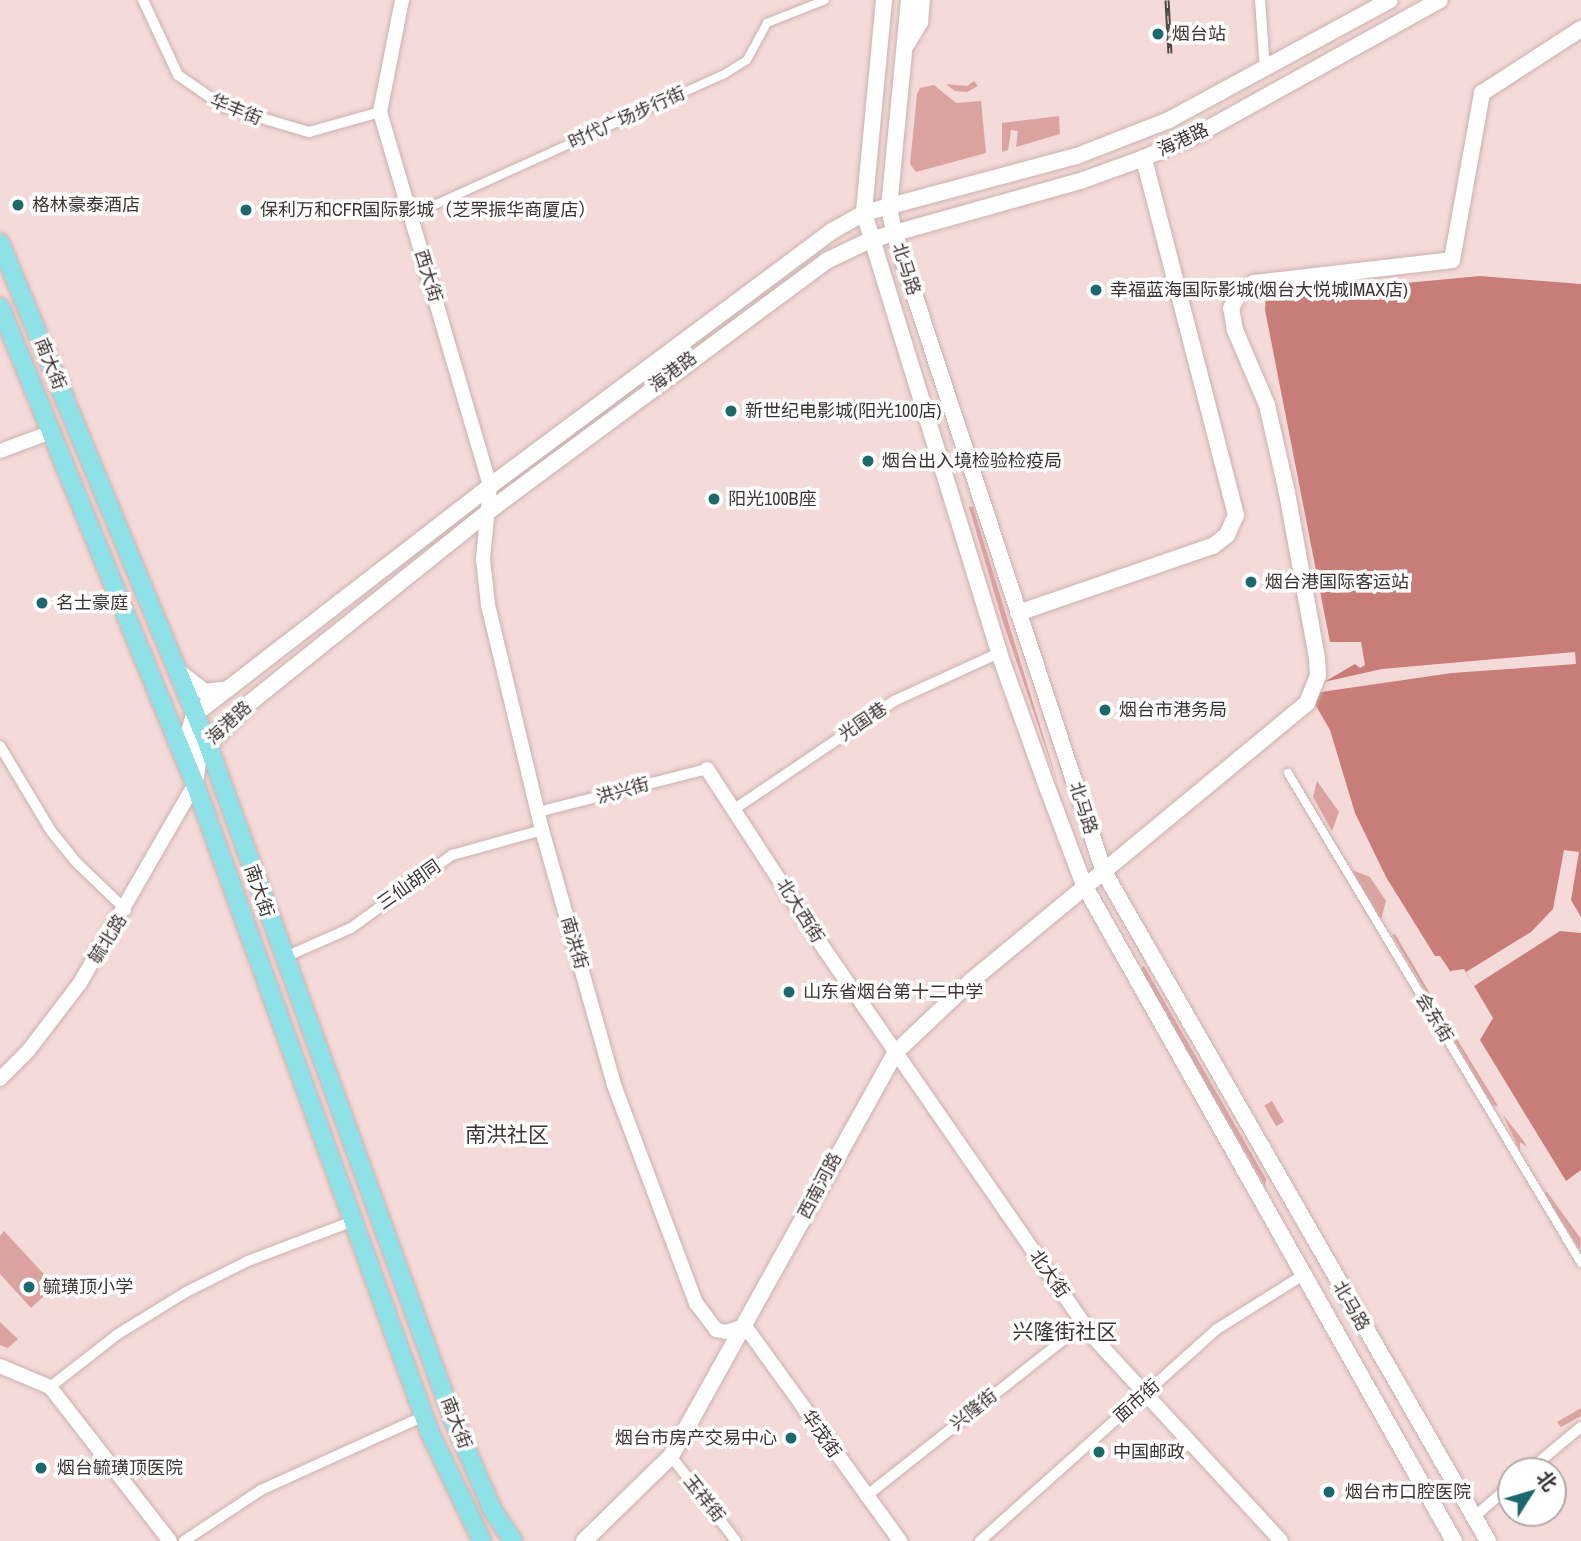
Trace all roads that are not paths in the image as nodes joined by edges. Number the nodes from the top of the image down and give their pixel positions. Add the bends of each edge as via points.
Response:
1 (143, 0) edge
2 (402, 0) edge
3 (825, 0) edge
4 (884, 0) edge
5 (909, 0) edge
6 (922, 0) edge
7 (1260, 0) edge
8 (1390, 0) edge
9 (1440, 0) edge
10 (1581, 29) edge
11 (905, 46) junction
12 (1265, 70) junction
13 (380, 113) junction
14 (1144, 158) junction
15 (889, 207) junction
16 (864, 212) junction
17 (410, 216) junction
18 (894, 233) junction
19 (870, 240) junction
20 (0, 243) edge
21 (0, 307) edge
22 (51, 432) junction
23 (0, 451) edge
24 (490, 486) junction
25 (491, 510) junction
26 (1018, 613) junction
27 (999, 653) junction
28 (174, 666) junction
29 (230, 688) junction
30 (194, 715) junction
31 (207, 742) junction
32 (0, 746) edge
33 (707, 769) joint
34 (1288, 773) dead end
35 (195, 784) junction
36 (736, 808) junction
37 (538, 813) junction
38 (542, 830) junction
39 (1104, 872) junction
40 (1084, 885) junction
41 (126, 910) junction
42 (283, 958) junction
43 (895, 1052) junction
44 (0, 1079) edge
45 (356, 1220) junction
46 (1581, 1263) edge
47 (1303, 1275) junction
48 (1083, 1324) junction
49 (745, 1326) junction
50 (0, 1367) edge
51 (50, 1387) junction
52 (1143, 1396) junction
53 (424, 1416) junction
54 (1581, 1427) edge
55 (671, 1457) junction
56 (1545, 1457) edge
57 (118, 1472) junction
58 (865, 1497) junction
59 (1497, 1497) edge
60 (1474, 1517) junction
61 (1451, 1540) edge
62 (170, 1541) edge
63 (177, 1541) edge
64 (184, 1541) edge
65 (482, 1541) edge
66 (513, 1541) edge
67 (584, 1541) edge
68 (736, 1541) edge
69 (900, 1541) edge
70 (980, 1541) edge
71 (1281, 1541) edge
72 (1488, 1541) edge

1 - 13 street, 华丰街 via 174,70 202,96 224,107 309,132
2 - 13 street, 西大街
3 - 17 street, 时代广场步行街 via 767,23 747,60 723,75
4 - 16 main road, 北马路
5 - 11 main road, 北马路
6 - 11 main road via 920,22
7 - 12 street
8 - 12 main road, 海港路
9 - 14 main road, 海港路 via 1212,127
10 - 39 main road, 西南河路 via 1482,93 1452,260 1273,280 1245,287 1236,298 1231,317 1267,405 1318,676 1299,712
11 - 15 main road, 北马路
12 - 15 main road, 海港路 via 1169,120 1106,145
13 - 17 street, 西大街
14 - 18 main road, 海港路 via 1083,180
14 - 26 main road via 1236,515 1227,535 1213,546
15 - 16 main road, 海港路
15 - 18 main road, 北马路
16 - 19 main road, 北马路
16 - 24 main road, 海港路 via 832,231
17 - 24 street, 西大街
18 - 19 main road, 海港路
18 - 26 main road, 北马路
19 - 25 main road, 海港路 via 826,261 781,291
19 - 27 main road, 北马路
20 - 28 main road, 南大街
21 - 22 main road, 南大街
22 - 23 street
22 - 35 main road, 南大街
24 - 25 street, 西大街
24 - 29 main road, 海港路
25 - 31 main road, 海港路
25 - 37 street, 南洪街 via 483,559 488,605
26 - 39 main road, 北马路
27 - 36 street, 光国巷 via 894,701
27 - 40 main road, 北马路
28 - 29 main road via 205,692
28 - 30 main road, 南大街
29 - 30 main road, 海港路
30 - 31 main road, 南大街
30 - 35 main road, 海港路 via 188,751
31 - 35 main road, 海港路 via 195,766
31 - 42 main road, 南大街
32 - 41 street via 51,831
33 - 36 street, 北大西街
33 - 37 street, 洪兴街
34 - 46 street, 会东街
35 - 41 street, 毓北路
35 - 45 main road, 南大街
36 - 43 street, 北大西街
37 - 38 street, 南洪街
38 - 42 street, 三仙胡同 via 452,855 351,928
38 - 49 street, 南洪街 via 614,1085 696,1303 716,1330
39 - 40 main road, 西南河路
39 - 60 main road, 北马路
40 - 43 main road, 西南河路
40 - 47 main road, 北马路
41 - 44 street, 毓北路 via 80,983 28,1051
42 - 66 main road, 南大街 via 453,1419 494,1511
43 - 48 street, 北大街
43 - 49 main road, 西南河路
45 - 51 street via 248,1261 186,1292 118,1334
45 - 53 main road, 南大街
47 - 52 street, 面市街 via 1217,1329
47 - 61 main road, 北马路
48 - 52 street, 北大街
48 - 58 street, 兴隆街
49 - 55 main road, 西南河路
49 - 58 street, 华茂街
50 - 51 street
51 - 57 street
52 - 70 street, 面市街
52 - 71 street, 北大街
53 - 64 street via 261,1490
53 - 65 main road, 南大街 via 449,1480
54 - 56 street
55 - 67 main road, 西南河路
55 - 68 street, 玉祥街
57 - 62 street
57 - 63 street via 138,1488
58 - 69 street, 华茂街
59 - 60 street
60 - 72 main road, 北马路

